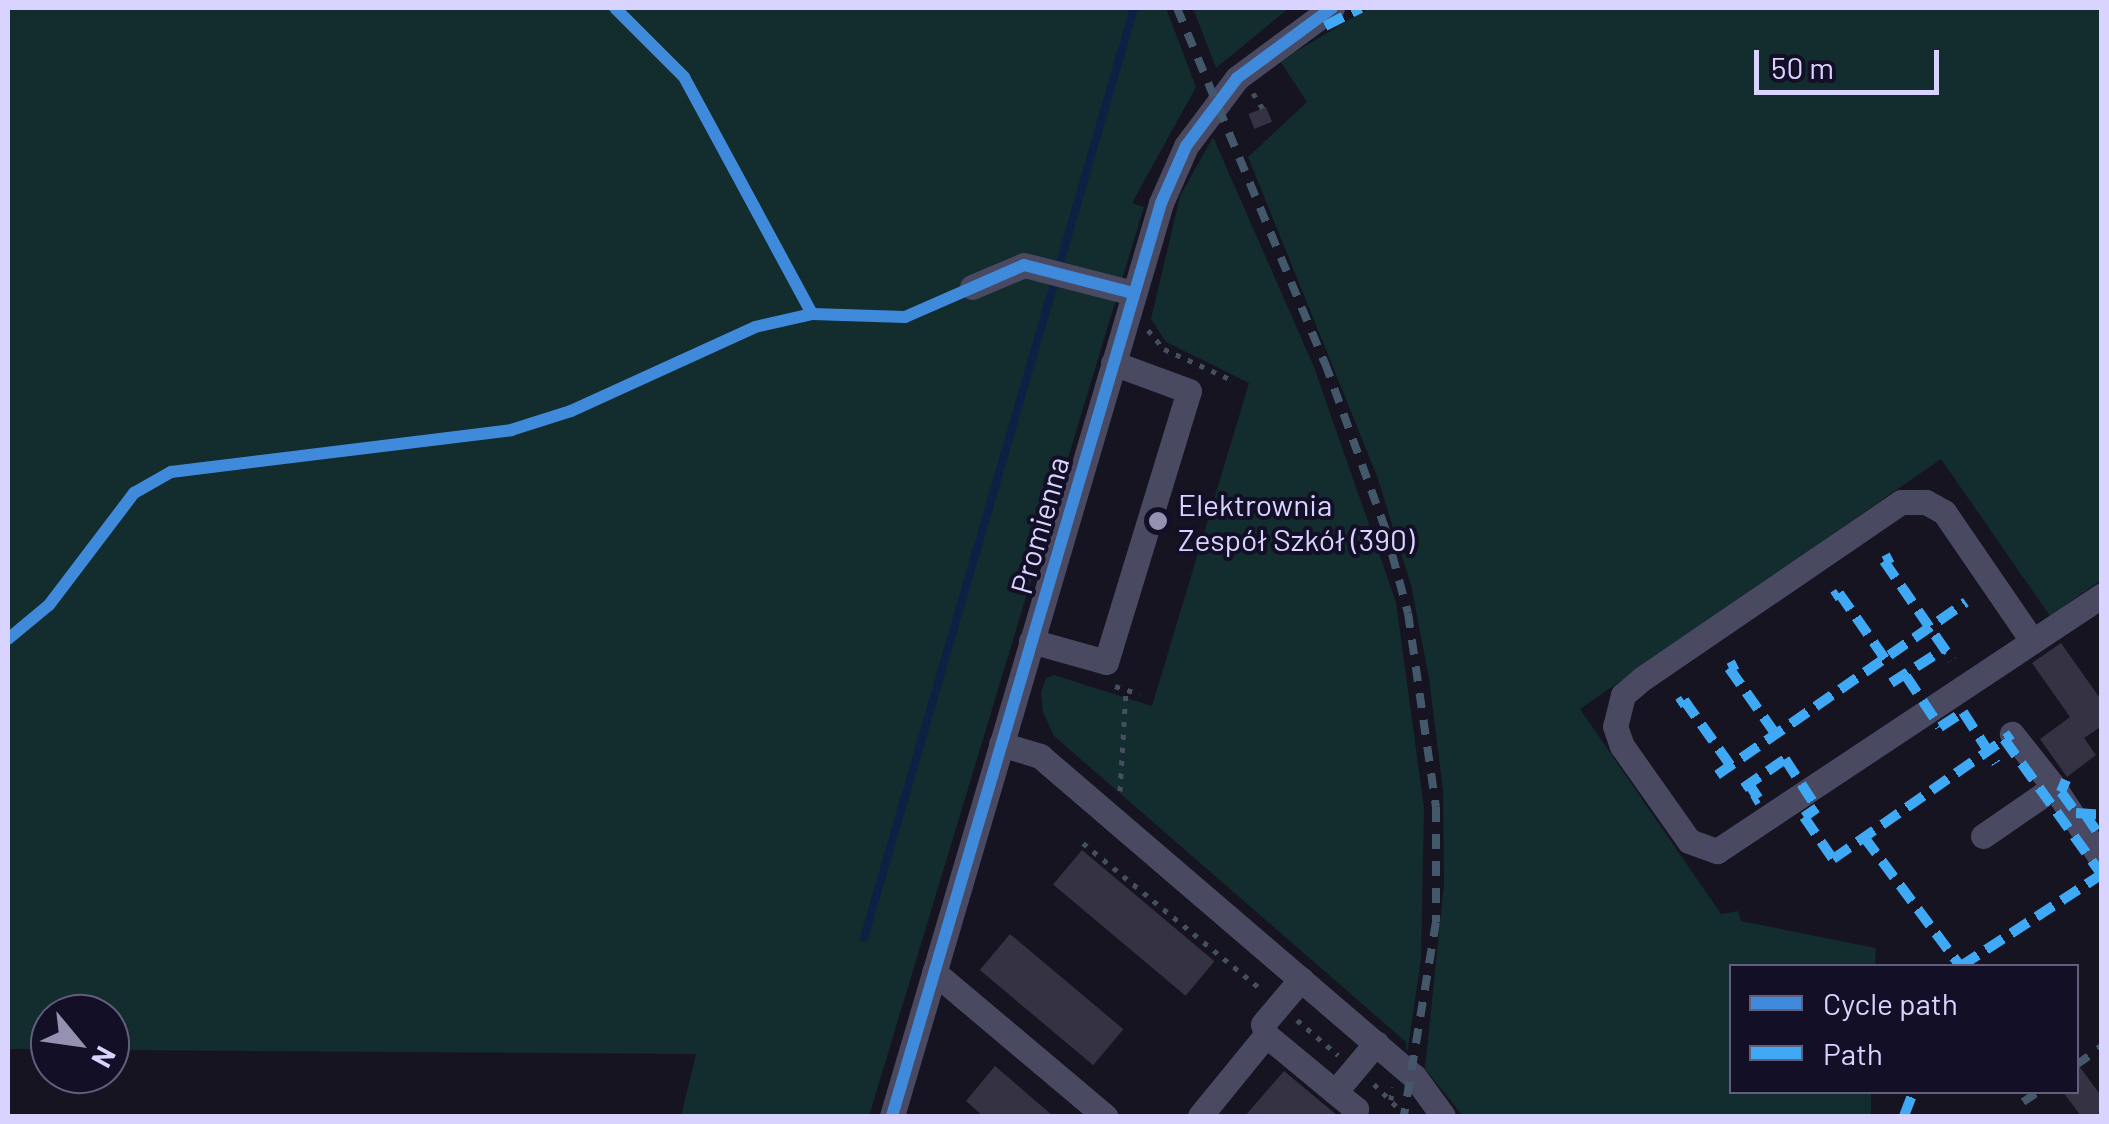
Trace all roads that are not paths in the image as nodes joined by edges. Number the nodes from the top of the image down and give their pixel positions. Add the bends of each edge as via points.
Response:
1 (1332, 8) edge
2 (972, 287) dead end
3 (1140, 303) junction
4 (1113, 363) junction
5 (2102, 594) edge
6 (2032, 639) junction
7 (1032, 641) junction
8 (2012, 734) dead end
9 (1001, 744) junction
10 (2054, 787) junction
11 (1983, 836) dead end
12 (2102, 860) edge
13 (934, 972) junction
14 (1301, 979) junction
15 (1266, 1035) junction
16 (1376, 1043) junction
17 (1336, 1092) junction
18 (892, 1116) edge
19 (1106, 1116) edge
20 (1200, 1116) edge
21 (1353, 1116) edge
22 (1444, 1116) edge

1 - 3 street, Promienna via 1268,49 1200,123 1161,203
2 - 3 street via 1024,265
3 - 4 street, Promienna
4 - 7 street, Promienna
4 - 7 street via 1189,391 1106,662
5 - 6 street
6 - 6 street via 1944,512 1926,502 1901,502 1643,678 1624,695 1615,726 1689,841 1717,850
7 - 9 street, Promienna
8 - 10 street
9 - 13 street, Promienna
9 - 14 street via 1040,756
10 - 11 street
10 - 12 street
13 - 18 street, Promienna
13 - 19 street
14 - 15 street via 1264,1024
14 - 16 street
15 - 17 street
15 - 20 street
16 - 17 street
16 - 22 street via 1414,1076
17 - 21 street via 1356,1109

